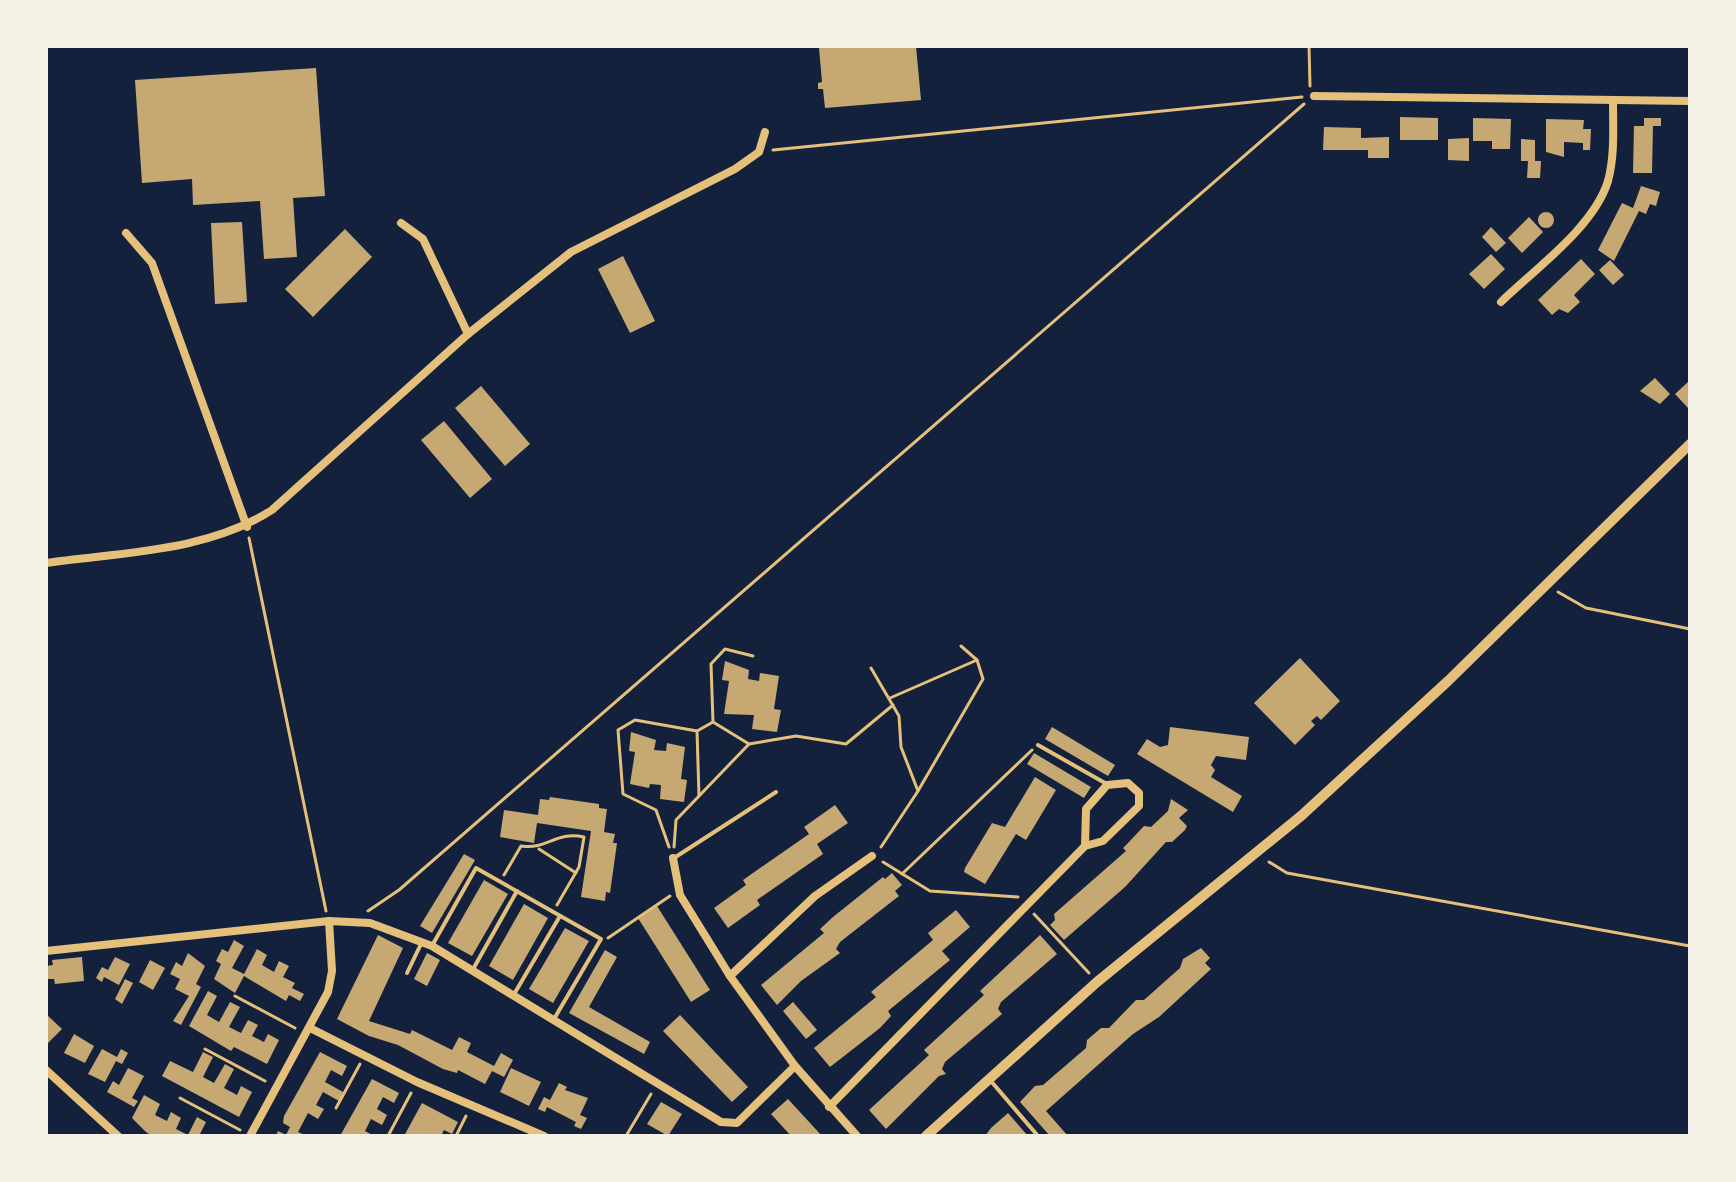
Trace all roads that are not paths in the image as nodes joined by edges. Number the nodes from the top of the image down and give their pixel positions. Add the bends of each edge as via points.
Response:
1 (1314, 96) road end
2 (1613, 100) junction
3 (1690, 101) edge
4 (765, 132) dead end
5 (401, 223) dead end
6 (126, 233) dead end
7 (1501, 302) dead end
8 (468, 334) junction
9 (1690, 444) edge
10 (247, 527) junction
11 (46, 563) edge
12 (1038, 745) road end
13 (1107, 785) junction
14 (776, 792) dead end
15 (1085, 846) junction
16 (872, 856) road end
17 (673, 858) joint
18 (517, 891) junction
19 (560, 916) junction
20 (329, 921) junction
21 (422, 942) junction
22 (432, 946) junction
23 (46, 951) edge
24 (407, 973) dead end
25 (471, 973) junction
26 (730, 976) junction
27 (513, 996) junction
28 (554, 1019) junction
29 (308, 1031) junction
30 (795, 1066) junction
31 (46, 1070) edge
32 (989, 1078) junction
33 (829, 1107) junction
34 (118, 1136) edge
35 (250, 1136) edge
36 (544, 1136) edge
37 (857, 1136) edge
38 (926, 1136) edge
39 (1038, 1136) edge

1 - 2 street
2 - 3 street
2 - 7 street via 1612,163 1600,202
4 - 8 street via 759,152 735,169 571,252
5 - 8 street via 423,239
6 - 10 street via 152,263
8 - 10 street
9 - 32 street via 1448,681 1279,836 1097,982
10 - 11 street via 211,540
12 - 13 lane
13 - 15 street via 1086,809
13 - 15 street via 1128,783 1139,793 1139,806 1103,841
14 - 17 lane
15 - 33 street
16 - 26 street via 815,896
17 - 26 street via 679,890
18 - 19 lane
18 - 22 lane via 476,868
18 - 25 lane
19 - 27 lane
19 - 28 lane via 601,939
20 - 21 street via 355,920
20 - 23 street
20 - 29 street via 328,992
21 - 22 street
21 - 24 lane
22 - 25 street
25 - 27 street
26 - 30 street
27 - 28 street
28 - 30 street via 730,1125
29 - 35 street
29 - 36 street
30 - 33 street
31 - 34 street
32 - 38 street
32 - 39 lane
33 - 37 street

